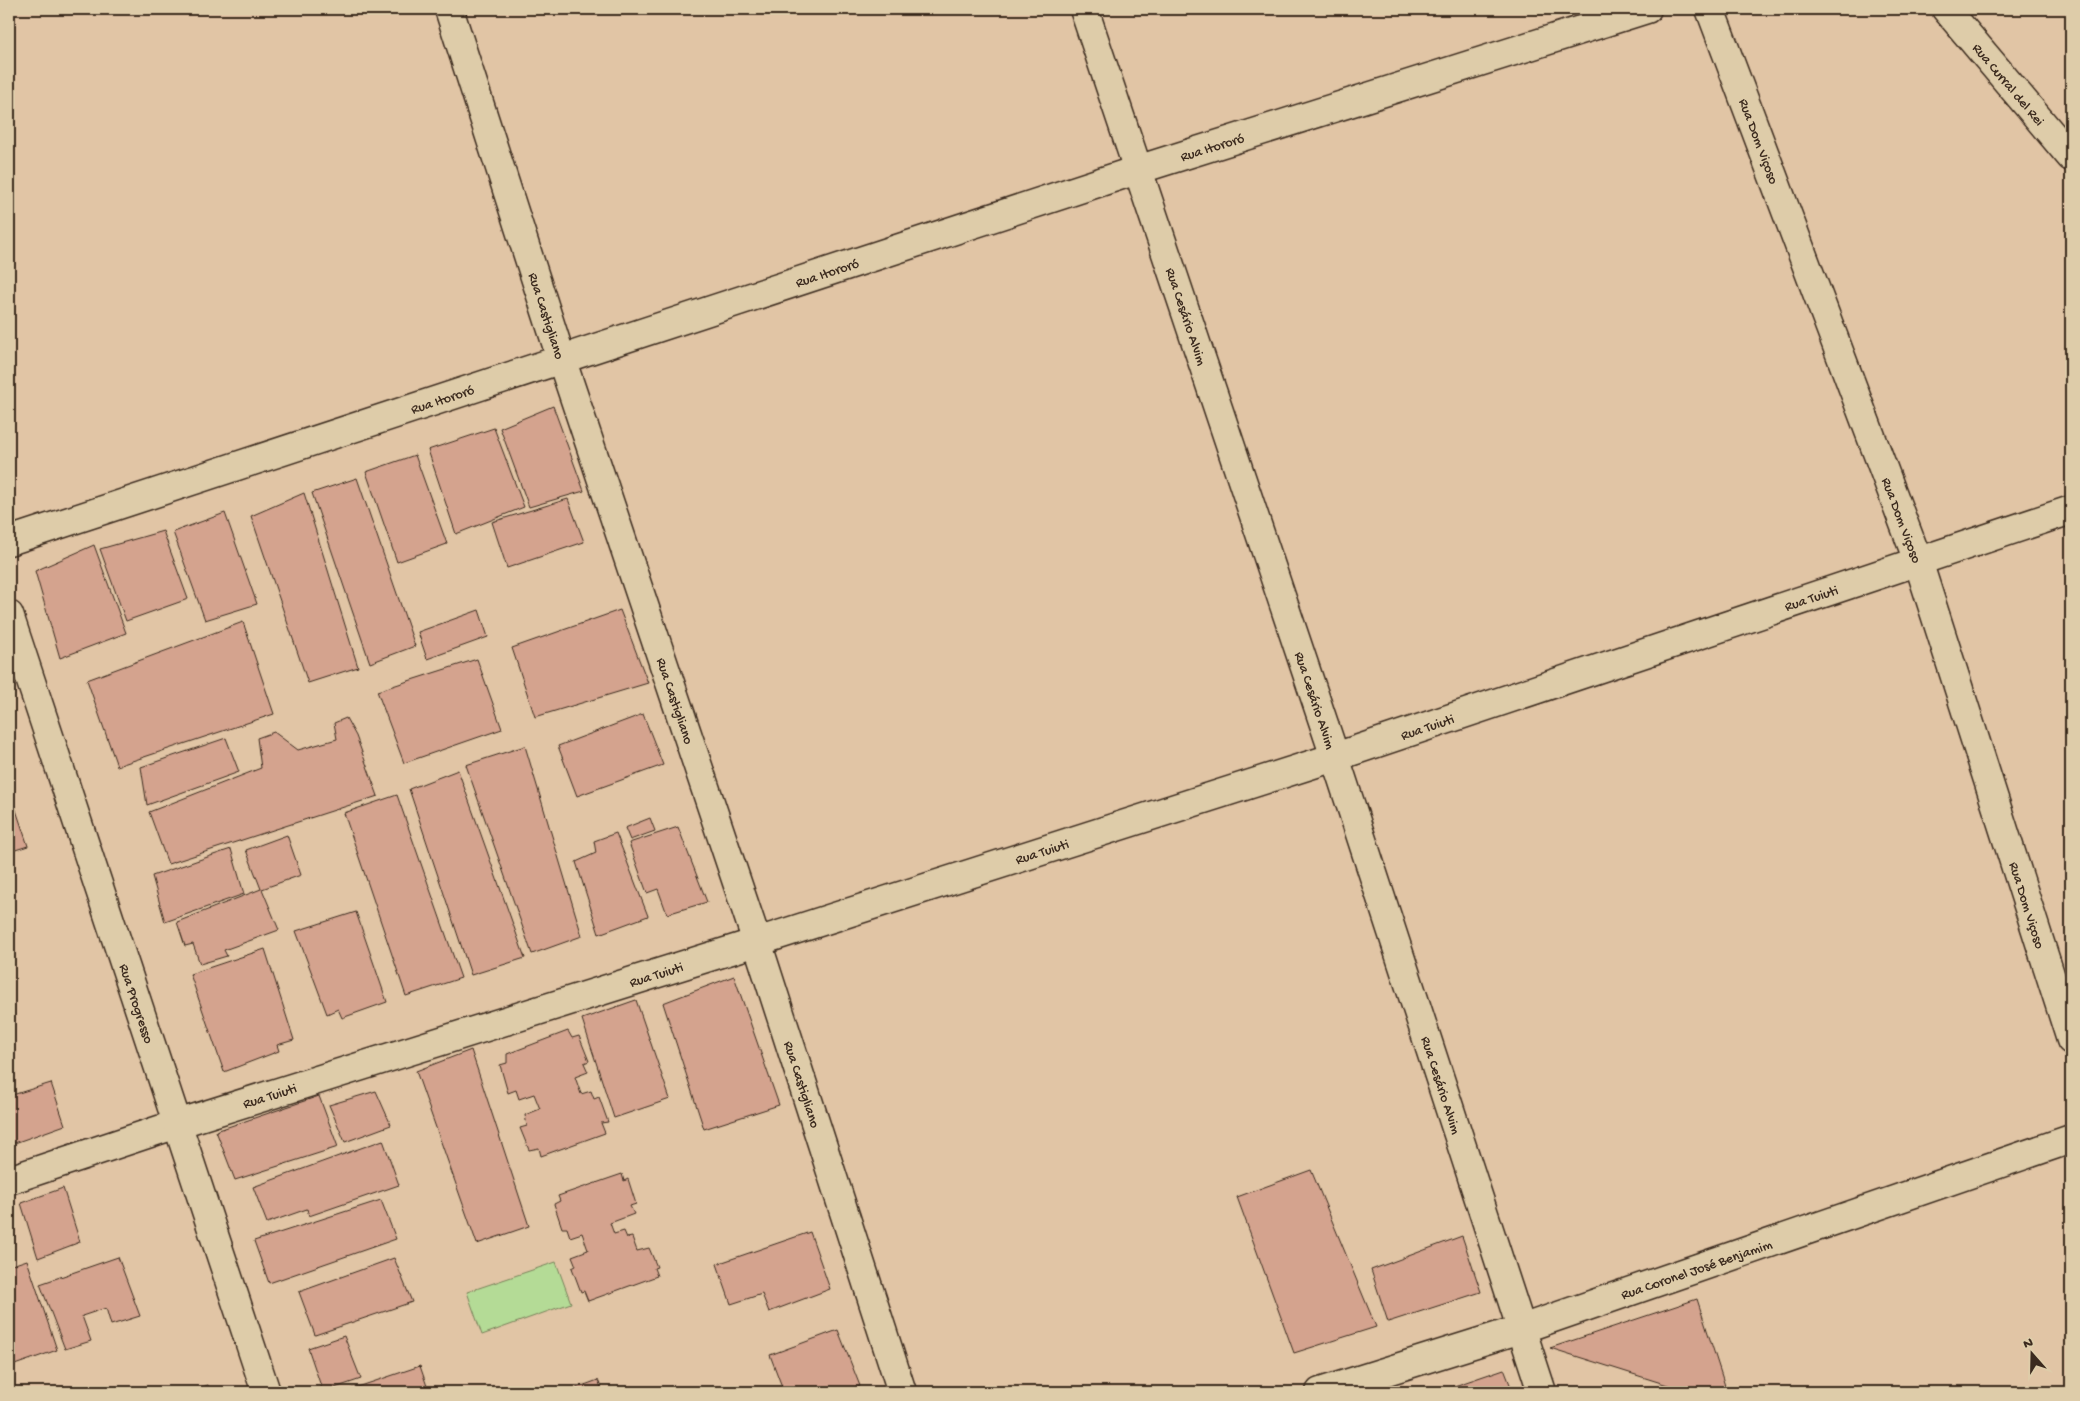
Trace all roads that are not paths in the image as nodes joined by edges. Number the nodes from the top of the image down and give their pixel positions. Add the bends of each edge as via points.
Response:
1 (449, 9) edge
2 (1084, 9) edge
3 (1647, 9) edge
4 (1710, 9) edge
5 (1946, 9) edge
6 (2071, 158) edge
7 (1137, 170) junction
8 (562, 358) junction
9 (2071, 510) edge
10 (9, 541) edge
11 (1918, 561) junction
12 (9, 615) edge
13 (1334, 757) junction
14 (757, 942) junction
15 (2071, 1040) edge
16 (177, 1124) junction
17 (2071, 1139) edge
18 (9, 1180) edge
19 (1521, 1329) junction
20 (266, 1392) edge
21 (902, 1392) edge
22 (1320, 1392) edge
23 (1542, 1392) edge

1 - 8 street, Rua Castigliano
2 - 7 street, Rua Cesário Alvim
3 - 7 street, Rua Itororó
4 - 11 street, Rua Dom Viçoso
5 - 6 street, Rua Curral del Rei
7 - 8 street, Rua Itororó
7 - 13 street, Rua Cesário Alvim
8 - 10 street, Rua Itororó
8 - 14 street, Rua Castigliano
9 - 11 street, Rua Tuiuti
11 - 13 street, Rua Tuiuti
11 - 15 street, Rua Dom Viçoso
12 - 16 street, Rua Progresso
13 - 14 street, Rua Tuiuti
13 - 19 street, Rua Cesário Alvim
14 - 16 street, Rua Tuiuti
14 - 21 street, Rua Castigliano
16 - 18 street, Rua Tuiuti
16 - 20 street, Rua Progresso
17 - 19 street, Rua Coronel José Benjamim
19 - 22 street, Rua Coronel José Benjamim
19 - 23 street, Rua Cesário Alvim

